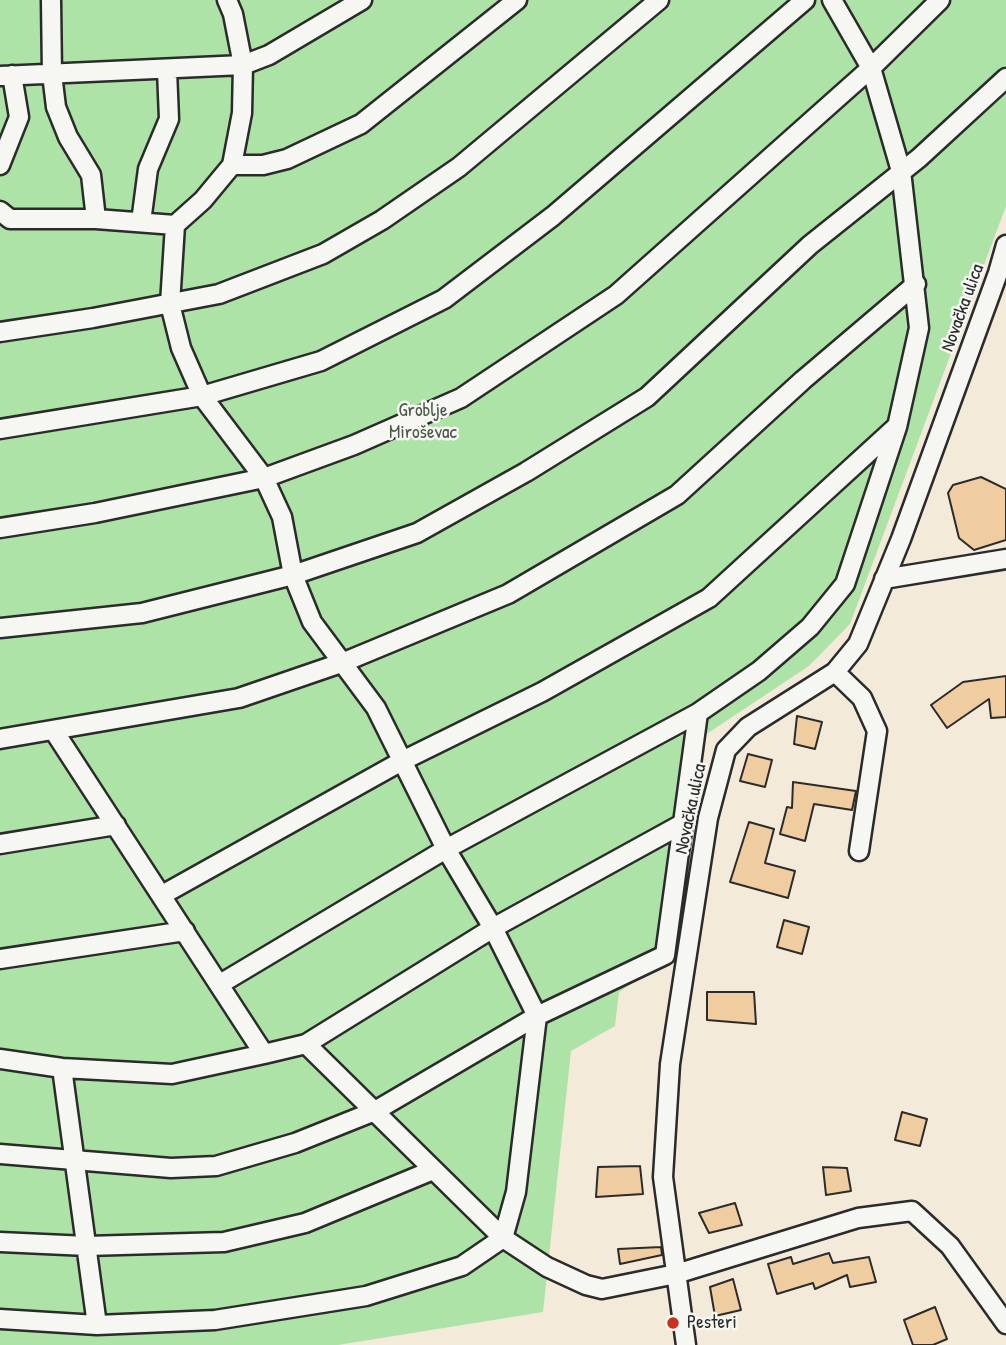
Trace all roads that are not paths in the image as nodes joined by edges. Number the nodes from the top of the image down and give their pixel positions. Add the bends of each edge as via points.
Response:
1 (51, 0) edge
2 (227, 0) edge
3 (362, 0) edge
4 (517, 0) edge
5 (659, 0) edge
6 (805, 0) edge
7 (832, 0) edge
8 (940, 0) edge
9 (243, 65) junction
10 (871, 68) junction
11 (167, 70) junction
12 (52, 74) junction
13 (6, 76) edge
14 (1006, 78) edge
15 (0, 165) edge
16 (232, 165) junction
17 (901, 171) junction
18 (0, 211) edge
19 (96, 219) junction
20 (141, 222) junction
21 (175, 225) junction
22 (1006, 245) edge
23 (916, 284) junction
24 (170, 304) junction
25 (0, 332) edge
26 (202, 396) junction
27 (897, 427) junction
28 (0, 429) edge
29 (264, 478) junction
30 (0, 528) edge
31 (1006, 559) edge
32 (293, 575) junction
33 (884, 579) junction
34 (0, 628) edge
35 (344, 662) junction
36 (835, 672) junction
37 (698, 713) junction
38 (54, 731) junction
39 (0, 739) edge
40 (402, 761) junction
41 (682, 824) junction
42 (116, 825) junction
43 (0, 844) edge
44 (446, 849) junction
45 (859, 850) dead end
46 (162, 895) junction
47 (492, 928) junction
48 (185, 930) junction
49 (0, 959) edge
50 (220, 984) junction
51 (537, 1016) junction
52 (306, 1044) junction
53 (264, 1054) junction
54 (0, 1059) edge
55 (62, 1068) junction
56 (375, 1111) junction
57 (0, 1154) edge
58 (73, 1162) junction
59 (433, 1170) junction
60 (503, 1238) junction
61 (0, 1242) edge
62 (87, 1246) junction
63 (676, 1274) junction
64 (0, 1319) edge
65 (1006, 1324) edge
66 (97, 1325) junction
67 (686, 1345) edge

1 - 12 street
2 - 9 street
3 - 9 street via 269,55
4 - 16 street via 360,124 288,159
5 - 24 street via 508,129 383,220 283,271 219,294
6 - 26 street via 554,216 444,299 321,361
7 - 10 street
8 - 10 street
9 - 11 street
9 - 16 street via 242,113
10 - 17 street
10 - 29 street via 605,302 461,398
11 - 12 street
11 - 20 street via 170,119 148,169
12 - 13 street
12 - 19 street via 68,137 91,175
13 - 15 street via 19,117
14 - 17 street
16 - 21 street
17 - 23 street
17 - 32 street via 810,245 647,397 417,533
18 - 19 street via 10,219
19 - 20 street
20 - 21 street
21 - 24 street
22 - 33 street, Novačka ulica
23 - 27 street via 919,328
23 - 35 street via 677,495 508,594
24 - 25 street
24 - 26 street via 181,348
26 - 28 street
26 - 29 street
27 - 37 street via 845,584 810,627 759,671
27 - 40 street via 709,598 542,692
29 - 30 street
29 - 32 street via 282,517
31 - 33 street
32 - 34 street via 142,613
32 - 35 street via 312,622
33 - 36 street, Novačka ulica via 858,643
35 - 38 street via 239,698
35 - 40 street via 376,708
36 - 45 street via 862,698 877,731
36 - 63 street, Novačka ulica via 748,727 726,750 708,818 670,1064 663,1177
37 - 41 street
37 - 44 street
38 - 39 street
38 - 42 street
40 - 44 street
40 - 46 street
41 - 47 street
41 - 51 street via 665,955
42 - 43 street
42 - 46 street
44 - 47 street
44 - 50 street
46 - 48 street
47 - 51 street
47 - 52 street
48 - 49 street
48 - 50 street
50 - 53 street
51 - 56 street
51 - 60 street via 516,1192
52 - 53 street
52 - 56 street
53 - 55 street via 172,1074
54 - 55 street
55 - 58 street
56 - 58 street via 295,1143 216,1166
56 - 59 street
57 - 58 street
58 - 62 street
59 - 60 street
59 - 62 street via 305,1223 224,1242
60 - 63 street via 547,1267 602,1289
60 - 66 street via 463,1266 366,1296 215,1320
61 - 62 street
62 - 66 street
63 - 65 street via 858,1218 912,1211 950,1246
63 - 67 street, Novačka ulica
64 - 66 street

